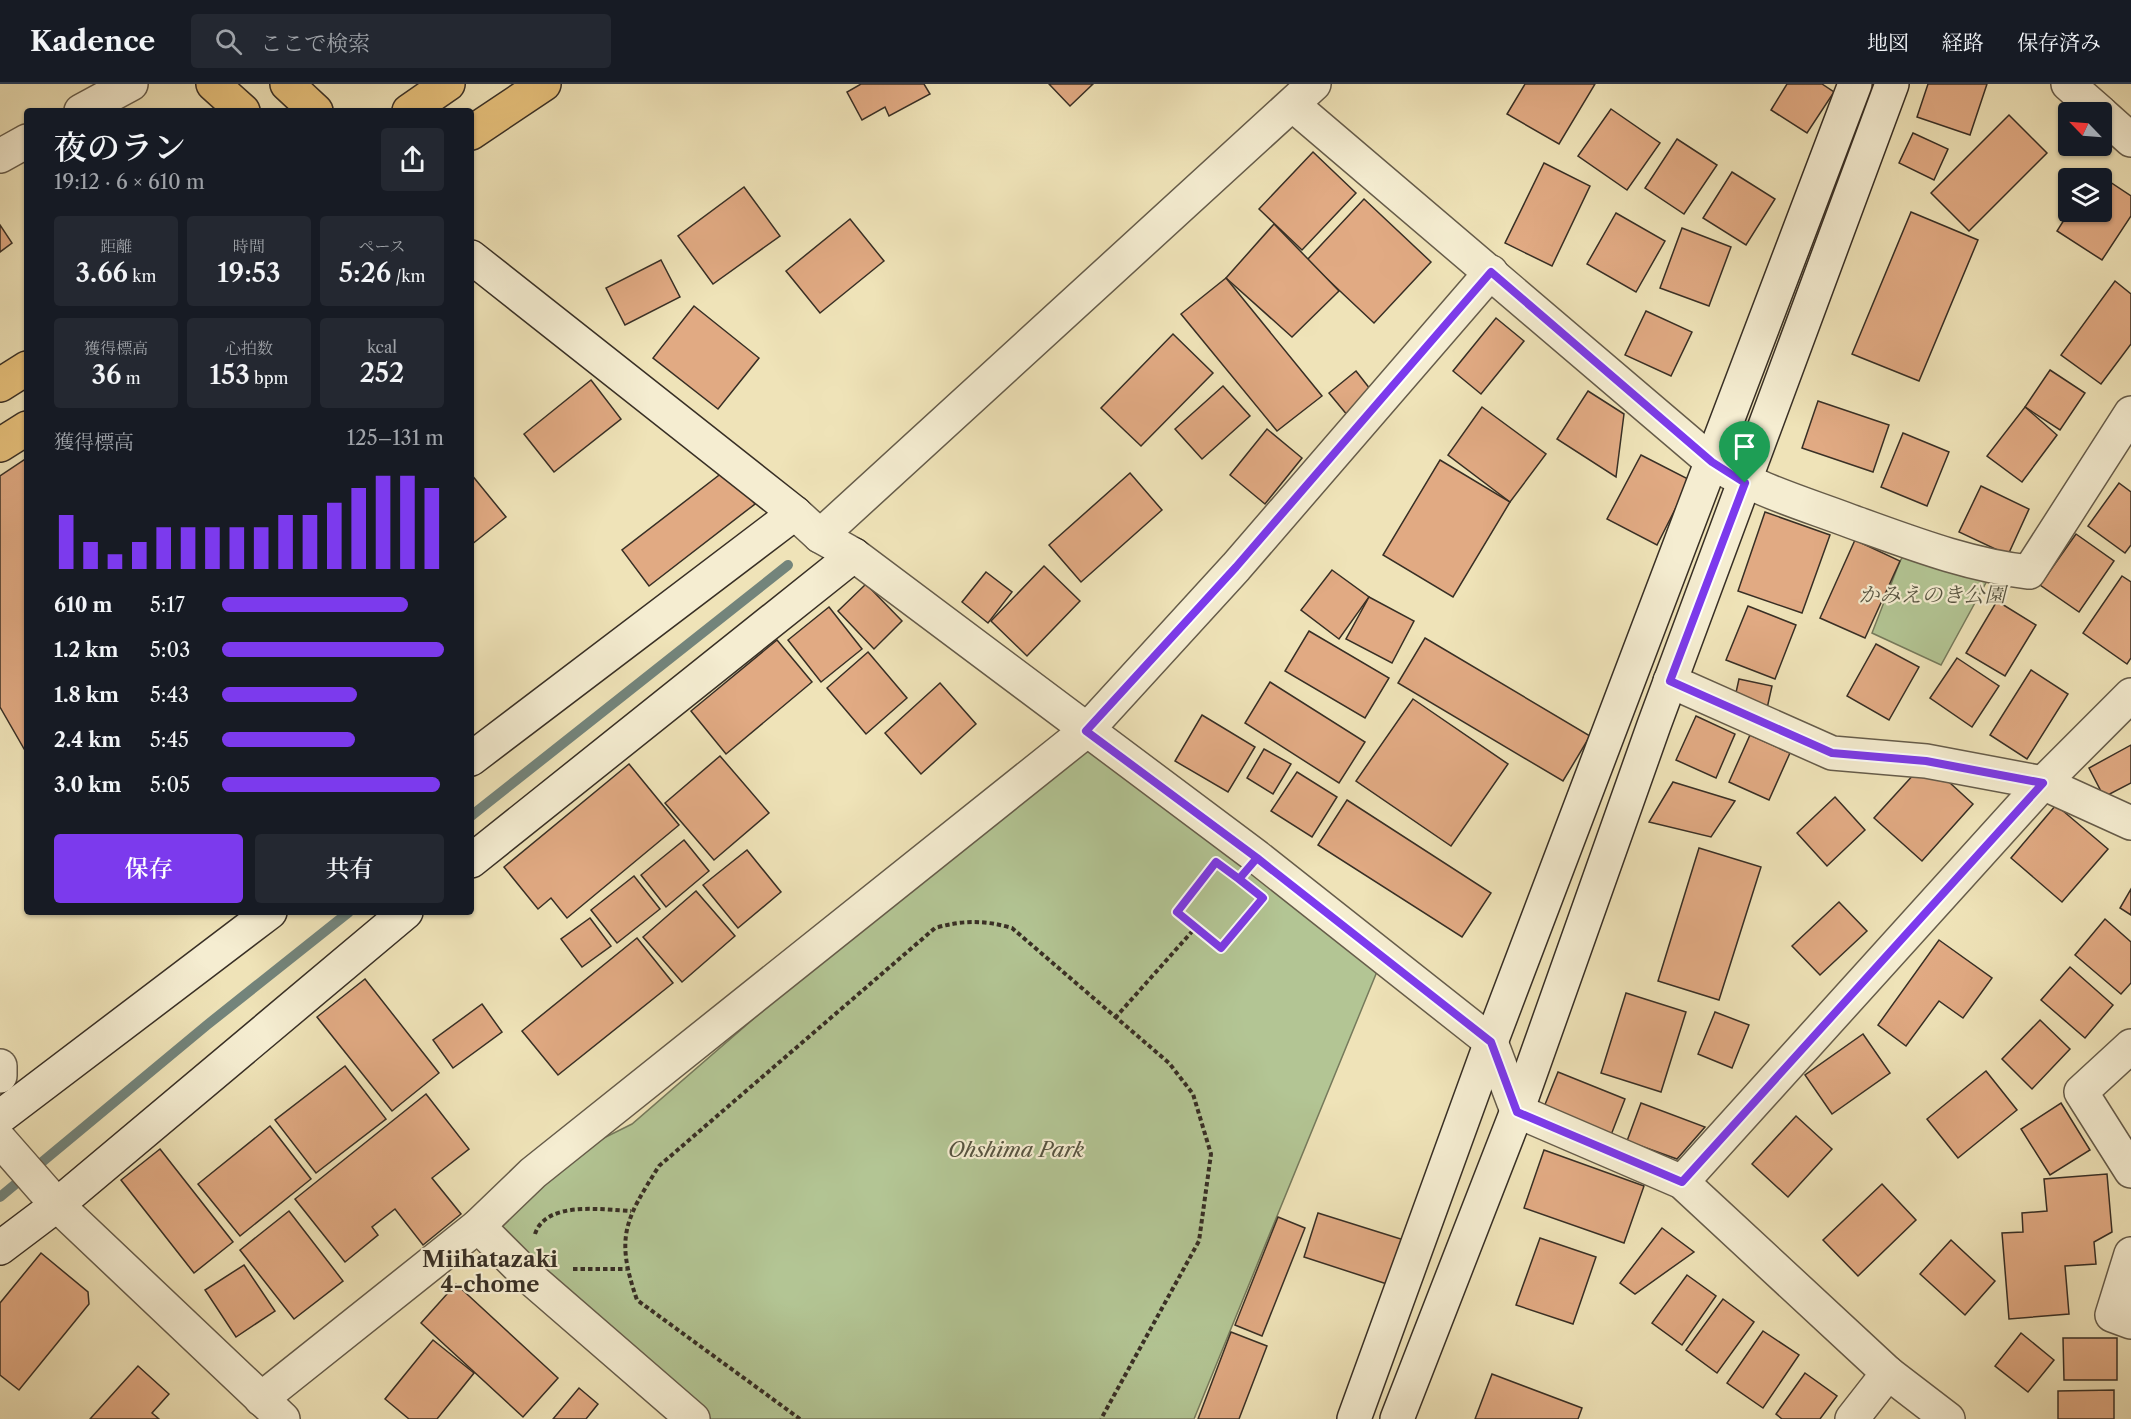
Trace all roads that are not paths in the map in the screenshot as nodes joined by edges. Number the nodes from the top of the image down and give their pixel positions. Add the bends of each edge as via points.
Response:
1 (131, 84) edge
2 (213, 84) edge
3 (287, 84) edge
4 (448, 84) edge
5 (544, 84) edge
6 (1855, 84) edge
7 (1892, 84) edge
8 (2068, 84) edge
9 (1304, 95) edge
10 (2088, 102) edge
11 (87, 108) edge
12 (240, 108) edge
13 (313, 108) edge
14 (413, 108) edge
15 (2112, 123) edge
16 (474, 131) edge
17 (2131, 140) edge
18 (24, 143) edge
19 (0, 156) edge
20 (474, 259) edge
21 (1491, 272) junction
22 (24, 370) edge
23 (0, 385) edge
24 (2131, 413) edge
25 (24, 430) edge
26 (0, 446) edge
27 (1712, 462) junction
28 (1745, 483) junction
29 (795, 513) junction
30 (820, 536) junction
31 (854, 555) junction
32 (1670, 681) junction
33 (2131, 695) edge
34 (1086, 731) junction
35 (474, 757) edge
36 (2043, 783) junction
37 (2131, 823) edge
38 (474, 859) edge
39 (266, 915) edge
40 (402, 915) edge
41 (1491, 1042) junction
42 (2131, 1046) edge
43 (0, 1066) edge
44 (0, 1076) edge
45 (1517, 1112) junction
46 (0, 1117) edge
47 (0, 1140) edge
48 (2131, 1170) edge
49 (1682, 1182) junction
50 (57, 1205) junction
51 (478, 1226) junction
52 (0, 1248) edge
53 (2131, 1254) edge
54 (2131, 1322) edge
55 (1887, 1373) junction
56 (272, 1409) edge
57 (693, 1419) edge
58 (1354, 1419) edge
59 (1398, 1419) edge
60 (1852, 1419) edge
61 (1948, 1419) edge

1 - 11 street
2 - 12 main road
3 - 13 main road
4 - 14 main road
5 - 16 main road
6 - 27 street
7 - 28 street
8 - 10 street
9 - 21 street
9 - 30 street
15 - 17 street
18 - 19 street
20 - 29 street
21 - 27 street
21 - 34 street via 1236,567
22 - 23 main road
24 - 28 street via 2029,572 1994,568 1922,546
25 - 26 main road
27 - 28 street
27 - 41 street
28 - 32 street
29 - 30 street
29 - 35 street
30 - 31 street
31 - 34 street
31 - 38 street
32 - 36 street via 1832,753 1926,761
32 - 45 street
33 - 36 street
34 - 41 street via 1257,858
34 - 51 street via 533,1173
36 - 37 street
36 - 49 street
39 - 46 street
40 - 50 street
41 - 45 street
41 - 58 street
42 - 48 street via 2081,1092
43 - 44 street
45 - 49 street
45 - 59 street
47 - 50 street
49 - 55 street
50 - 52 street
50 - 56 street
51 - 56 street
51 - 57 street via 528,1276
53 - 54 street via 2112,1315
55 - 60 street
55 - 61 street

